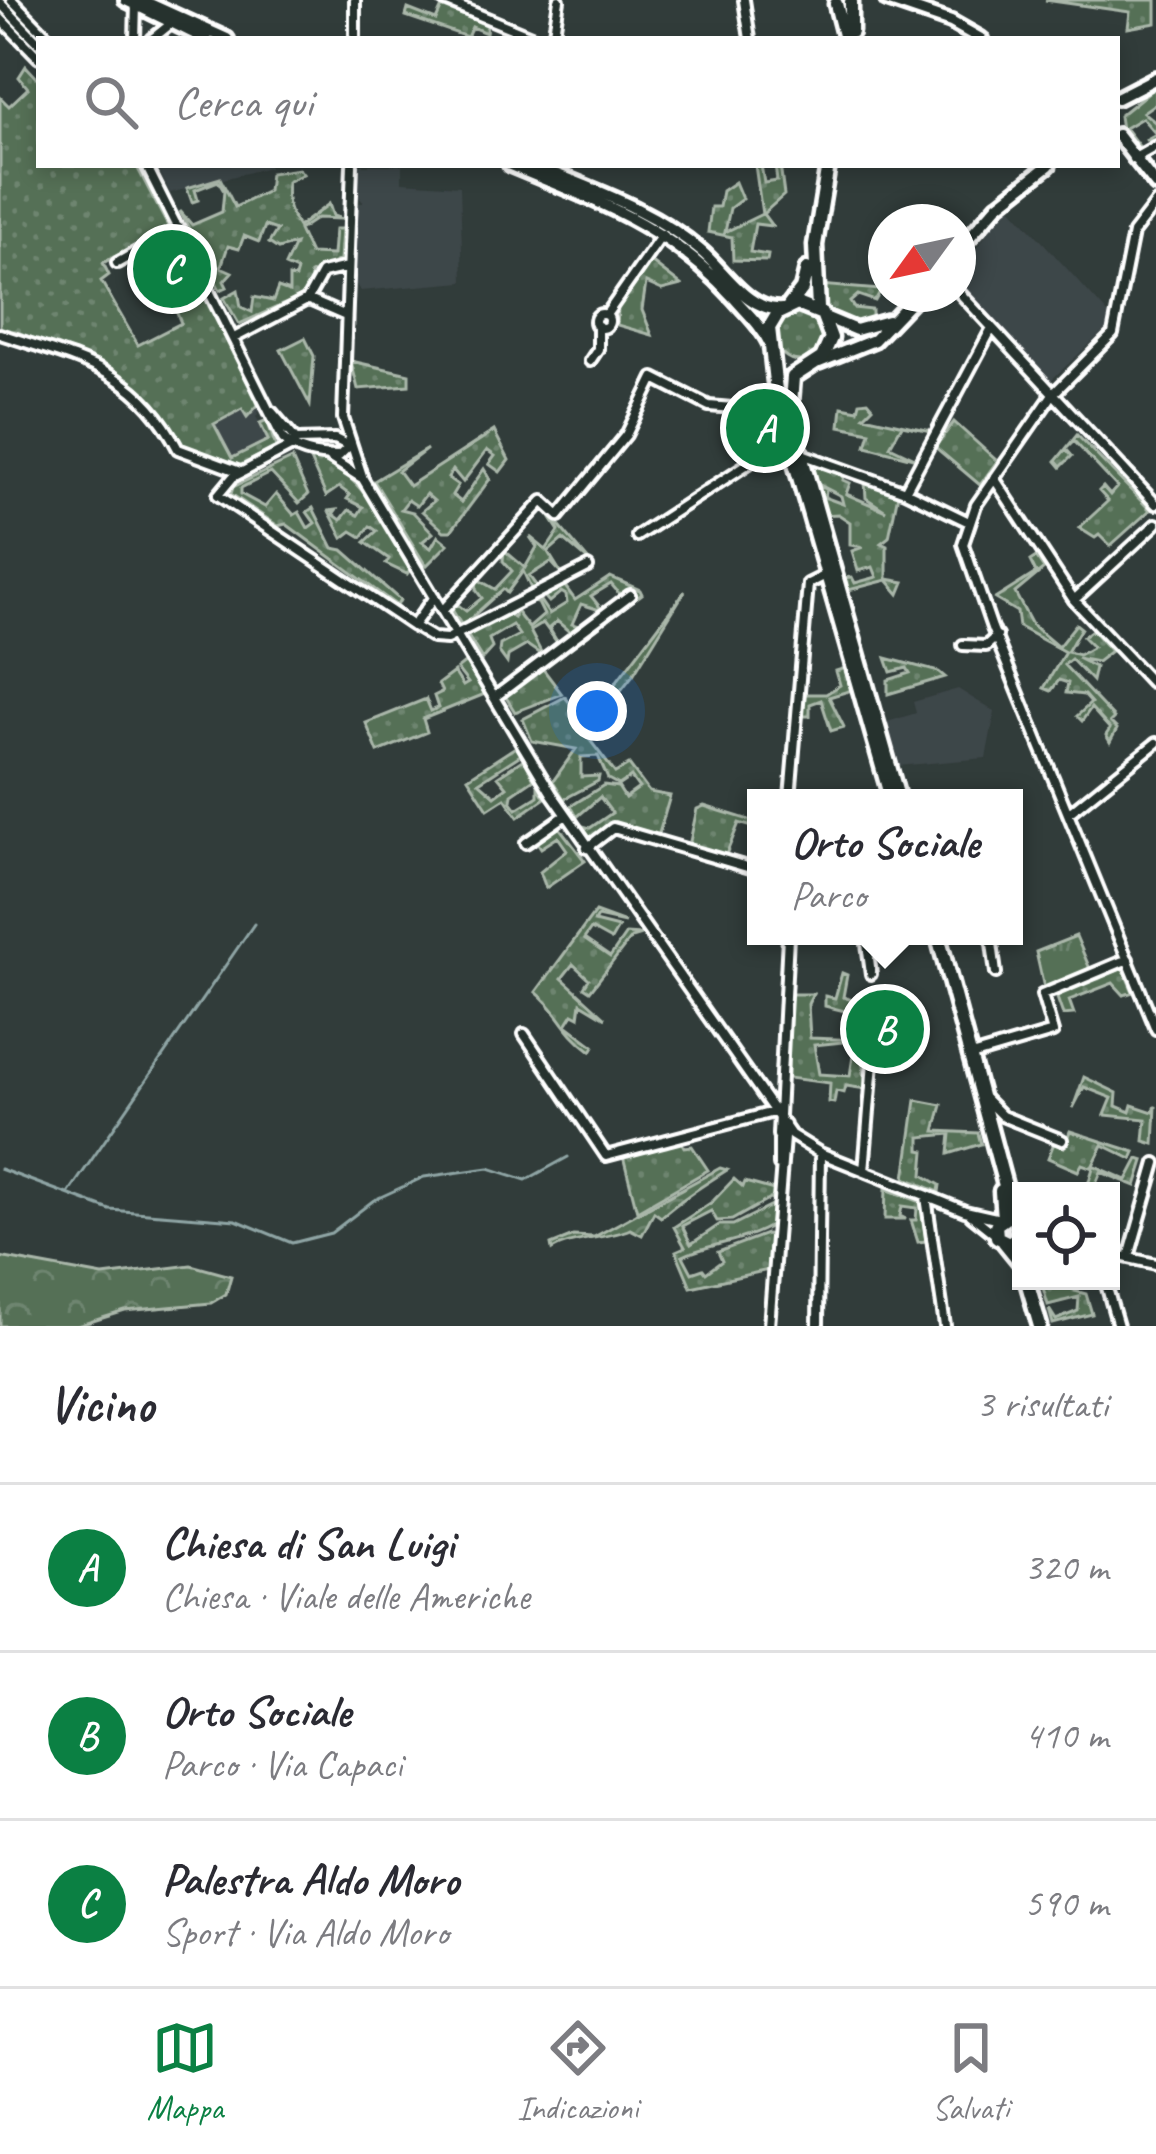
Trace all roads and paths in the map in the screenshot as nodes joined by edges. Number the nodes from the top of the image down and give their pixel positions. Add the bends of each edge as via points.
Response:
1 (12, 0) edge
2 (355, 0) edge
3 (443, 0) edge
4 (559, 0) edge
5 (744, 0) edge
6 (886, 0) edge
7 (835, 1) edge
8 (852, 1) edge
9 (136, 2) edge
10 (0, 3) edge
11 (919, 5) edge
12 (171, 20) junction
13 (1, 22) edge
14 (47, 36) edge
15 (135, 36) edge
16 (155, 36) edge
17 (200, 36) edge
18 (218, 36) edge
19 (355, 36) edge
20 (531, 36) edge
21 (553, 36) edge
22 (750, 36) edge
23 (846, 36) edge
24 (847, 36) edge
25 (976, 36) edge
26 (36, 40) edge
27 (36, 55) edge
28 (1156, 78) edge
29 (1124, 96) edge
30 (1120, 140) edge
31 (1156, 146) edge
32 (1120, 152) edge
33 (1133, 159) junction
34 (148, 168) edge
35 (352, 168) edge
36 (517, 168) edge
37 (540, 168) edge
38 (828, 168) edge
39 (1045, 168) edge
40 (1156, 185) edge
41 (1156, 203) edge
42 (179, 228) junction
43 (976, 230) edge
44 (663, 234) junction
45 (815, 245) junction
46 (117, 263) dead end
47 (348, 267) junction
48 (318, 289) junction
49 (308, 301) junction
50 (320, 302) junction
51 (788, 307) junction
52 (976, 311) edge
53 (898, 312) edge
54 (901, 312) edge
55 (822, 314) junction
56 (346, 316) junction
57 (992, 328) junction
58 (0, 334) edge
59 (234, 338) junction
60 (771, 347) junction
61 (590, 361) dead end
62 (812, 364) junction
63 (1053, 394) junction
64 (780, 412) junction
65 (343, 418) junction
66 (786, 439) junction
67 (322, 440) junction
68 (295, 444) junction
69 (349, 446) junction
70 (799, 453) junction
71 (326, 456) junction
72 (241, 473) junction
73 (994, 478) junction
74 (363, 479) junction
75 (905, 490) junction
76 (1156, 504) edge
77 (969, 522) junction
78 (1156, 524) edge
79 (637, 536) dead end
80 (820, 555) junction
81 (588, 567) dead end
82 (826, 575) junction
83 (630, 595) dead end
84 (434, 597) junction
85 (807, 599) junction
86 (1074, 600) junction
87 (443, 610) junction
88 (413, 626) junction
89 (458, 634) junction
90 (997, 636) junction
91 (963, 645) dead end
92 (1151, 682) dead end
93 (496, 696) junction
94 (1153, 745) edge
95 (1156, 760) edge
96 (791, 789) edge
97 (892, 789) edge
98 (892, 789) edge
99 (1069, 813) junction
100 (566, 815) junction
101 (526, 843) dead end
102 (587, 848) junction
103 (747, 867) edge
104 (788, 945) edge
105 (867, 945) edge
106 (936, 945) edge
107 (937, 945) edge
108 (993, 945) edge
109 (1128, 959) junction
110 (871, 974) dead end
111 (996, 974) dead end
112 (1156, 1029) edge
113 (524, 1034) dead end
114 (874, 1050) dead end
115 (971, 1056) junction
116 (777, 1111) junction
117 (997, 1121) junction
118 (785, 1124) junction
119 (778, 1135) junction
120 (1062, 1140) dead end
121 (815, 1152) junction
122 (1156, 1163) edge
123 (864, 1171) junction
124 (784, 1176) junction
125 (781, 1196) junction
126 (926, 1196) junction
127 (965, 1211) junction
128 (1012, 1225) edge
129 (1012, 1229) edge
130 (1012, 1232) edge
131 (1012, 1232) edge
132 (1120, 1255) edge
133 (1129, 1257) junction
134 (1156, 1264) edge
135 (1033, 1290) edge
136 (1108, 1290) edge
137 (769, 1326) edge
138 (818, 1326) edge
139 (946, 1326) edge
140 (1043, 1326) edge
141 (1118, 1326) edge

1 - 14 street
2 - 19 street
3 - 20 street
4 - 21 street
5 - 22 street
6 - 11 main road
7 - 8 main road
7 - 23 main road
8 - 24 main road
9 - 12 main road
9 - 15 street
10 - 26 street
11 - 25 main road
12 - 16 street
12 - 17 main road
12 - 18 main road
13 - 27 street
28 - 29 main road
30 - 33 main road
31 - 33 street
32 - 33 main road
33 - 40 main road
34 - 42 street
35 - 47 street
36 - 44 main road
37 - 51 main road via 661,222 753,302
38 - 45 main road
39 - 43 main road
41 - 63 street via 1133,232 1113,334
42 - 46 street
42 - 59 street
44 - 60 main road via 716,279
44 - 61 street via 606,315 596,317 598,349
45 - 51 main road
45 - 55 main road
47 - 48 street via 322,273
47 - 56 street
48 - 49 street
48 - 50 street
49 - 50 street
49 - 59 street
50 - 56 street
51 - 55 main road
51 - 60 main road via 773,320
52 - 57 street
53 - 55 main road via 866,330
54 - 62 main road via 874,340
55 - 62 main road via 831,338
56 - 65 street
57 - 63 street
57 - 75 street
58 - 72 street via 105,368 165,424 178,449
59 - 68 street
60 - 62 main road via 787,364
60 - 64 main road
62 - 70 main road via 794,377 788,395
63 - 73 street
63 - 76 street
64 - 66 main road
64 - 87 street via 709,406 654,379 617,448 559,516 543,501
65 - 67 street
65 - 69 street
66 - 79 street
66 - 80 main road
67 - 68 street
67 - 69 street
68 - 71 street
68 - 72 street
69 - 71 street
69 - 74 street
70 - 75 street
70 - 97 main road
71 - 74 street
72 - 88 street via 218,495
73 - 77 street
73 - 86 street
74 - 84 street
75 - 77 street
77 - 90 street via 965,553
78 - 86 street
80 - 82 main road
80 - 85 street via 806,579
81 - 89 street
82 - 85 street via 812,578
82 - 98 main road
83 - 93 street
84 - 87 street
84 - 88 street
85 - 96 street
86 - 92 street
87 - 89 street
88 - 89 street via 433,638
89 - 93 street
90 - 91 street via 986,646
90 - 99 street
93 - 100 street
94 - 95 street
94 - 99 street
99 - 109 street
100 - 101 street
100 - 102 street
102 - 103 street via 613,828
102 - 116 street
104 - 116 street
105 - 110 street
106 - 129 main road
107 - 115 main road
108 - 111 street
109 - 112 street
109 - 115 street via 1042,995 1053,1032
113 - 116 street via 606,1156
114 - 123 street
115 - 117 main road
116 - 118 street
116 - 119 street
117 - 120 street
117 - 128 main road
118 - 119 street
118 - 121 street
118 - 124 street
119 - 125 street
121 - 123 street
121 - 124 street via 791,1156
121 - 138 street
122 - 133 street
123 - 126 street
124 - 125 street
125 - 137 street
126 - 127 street
126 - 139 street
127 - 130 street
127 - 131 street
132 - 133 street
133 - 134 street
135 - 140 main road
136 - 141 street

